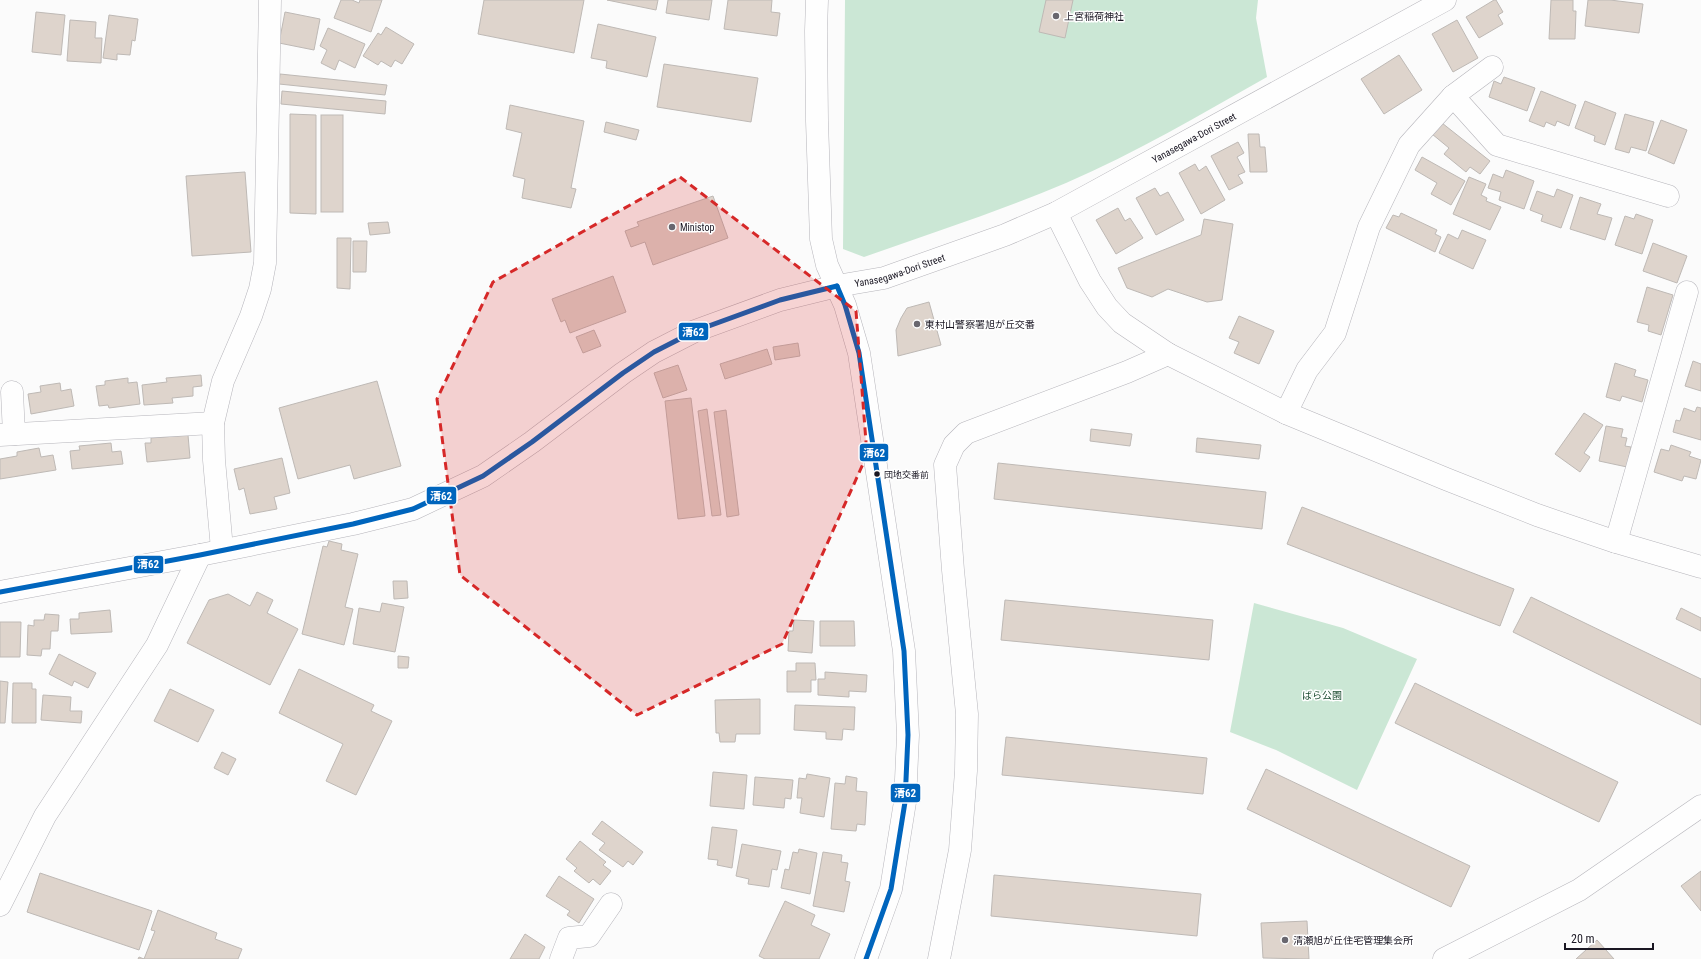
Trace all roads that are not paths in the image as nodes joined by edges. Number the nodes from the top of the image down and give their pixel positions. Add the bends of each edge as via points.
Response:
1 (270, 0) edge
2 (817, 0) edge
3 (1445, 0) edge
4 (1492, 67) dead end
5 (1454, 96) junction
6 (1668, 196) dead end
7 (1056, 213) junction
8 (836, 286) junction
9 (1686, 292) dead end
10 (1168, 354) junction
11 (12, 392) dead end
12 (1286, 413) junction
13 (213, 423) junction
14 (7, 434) edge
15 (1616, 542) junction
16 (222, 549) junction
17 (200, 555) junction
18 (1701, 567) edge
19 (0, 592) edge
20 (1701, 806) edge
21 (611, 904) dead end
22 (0, 905) edge
23 (561, 959) edge
24 (866, 959) edge
25 (939, 959) edge
26 (1444, 959) edge

1 - 13 street via 265,263 251,316 223,381
2 - 8 street via 817,121 821,238 827,265
3 - 7 street, Yanasegawa-Dori Street
4 - 5 street
5 - 6 street via 1497,145
5 - 12 street via 1409,145 1369,227 1335,333 1307,370
7 - 8 street, Yanasegawa-Dori Street via 1005,235 891,275
7 - 10 street via 1090,281 1107,307 1122,323
8 - 16 street, Yanasegawa-Dori Street via 752,310 695,331 654,352 483,476 413,509 353,524
8 - 24 street via 845,305 859,352 904,651 907,705 905,802 891,889
9 - 15 street
10 - 12 street
10 - 25 street via 966,433 954,445 945,465 966,714 966,771 960,850
11 - 14 street
12 - 15 street via 1536,515
13 - 14 street
13 - 16 street
15 - 18 street
16 - 17 street, Yanasegawa-Dori Street
17 - 19 street, Yanasegawa-Dori Street
17 - 22 street via 157,645 45,816
20 - 26 street via 1579,890
21 - 23 street via 589,936 569,938

